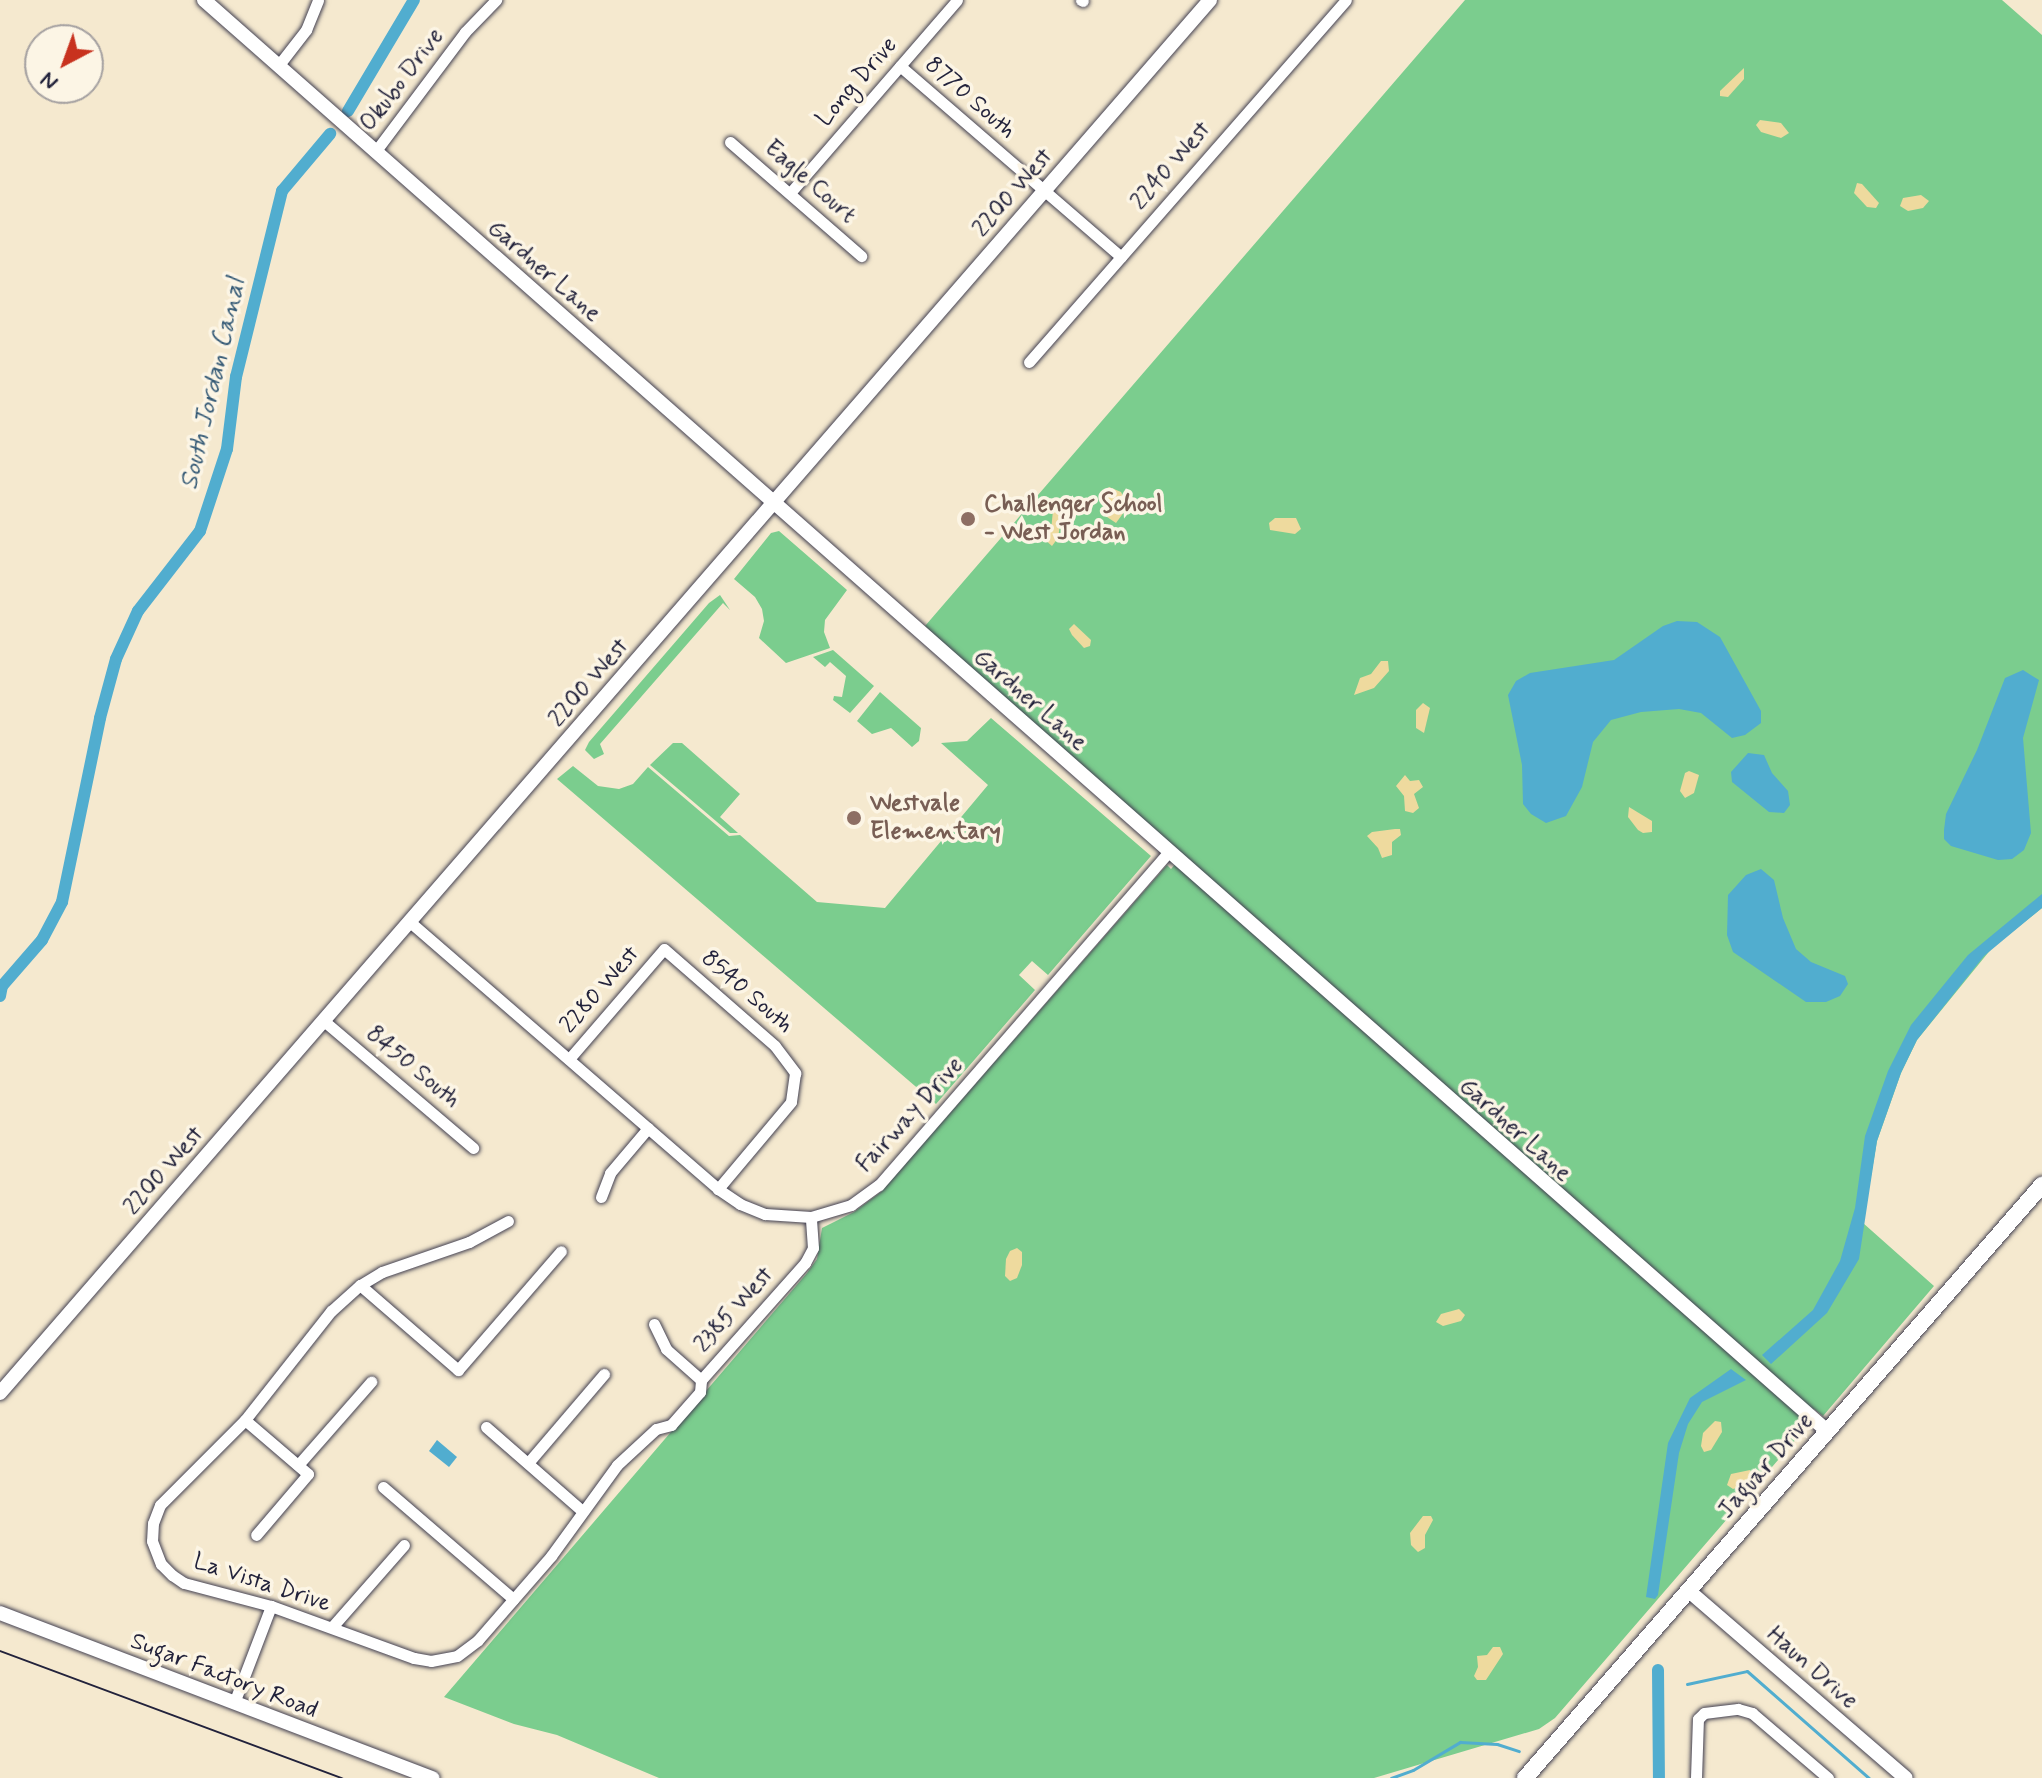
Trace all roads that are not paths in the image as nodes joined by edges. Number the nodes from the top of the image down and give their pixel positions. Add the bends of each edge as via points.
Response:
1 (204, 0) edge
2 (318, 0) edge
3 (496, 0) edge
4 (957, 0) edge
5 (1210, 0) edge
6 (1346, 0) edge
7 (278, 66) junction
8 (900, 66) junction
9 (730, 142) dead end
10 (375, 152) junction
11 (1044, 191) junction
12 (790, 193) junction
13 (861, 256) dead end
14 (1121, 257) junction
15 (1029, 362) dead end
16 (774, 503) junction
17 (1168, 852) junction
18 (410, 922) junction
19 (664, 949) joint
20 (324, 1021) junction
21 (569, 1059) junction
22 (648, 1128) junction
23 (473, 1148) dead end
24 (2042, 1185) edge
25 (718, 1189) junction
26 (601, 1197) dead end
27 (811, 1217) junction
28 (508, 1221) dead end
29 (561, 1251) dead end
30 (360, 1285) junction
31 (654, 1324) dead end
32 (604, 1374) dead end
33 (701, 1380) junction
34 (371, 1382) dead end
35 (0, 1393) edge
36 (245, 1420) junction
37 (671, 1425) joint
38 (486, 1427) dead end
39 (1828, 1432) junction
40 (528, 1463) junction
41 (298, 1465) junction
42 (383, 1487) dead end
43 (581, 1510) junction
44 (256, 1535) dead end
45 (404, 1545) dead end
46 (1689, 1591) junction
47 (513, 1599) junction
48 (271, 1606) junction
49 (0, 1613) edge
50 (332, 1627) junction
51 (234, 1703) junction
52 (433, 1778) edge
53 (1525, 1778) edge
54 (1696, 1778) edge
55 (1828, 1778) edge
56 (1906, 1778) edge

1 - 7 street, Gardner Lane
2 - 7 street via 306,30
3 - 10 street, Okubo Drive
4 - 8 street, Long Drive
5 - 11 street, 2200 West
6 - 14 street, 2240 West
7 - 10 street, Gardner Lane
8 - 11 street, 8770 South
8 - 12 street, Long Drive
9 - 12 street, Eagle Court
10 - 16 street, Gardner Lane
11 - 14 street, 8770 South
11 - 16 street, 2200 West
12 - 13 street, Eagle Court
14 - 15 street, 2240 West
16 - 17 street, Gardner Lane
16 - 18 street, 2200 West
17 - 27 street, Fairway Drive via 879,1185 851,1205
17 - 39 street, Gardner Lane
18 - 20 street, 2200 West
18 - 21 street, Fairway Drive
19 - 21 street, 2280 West
19 - 25 street, 8540 South via 775,1046 795,1073 791,1102
20 - 23 street, 8450 South
20 - 35 street, 2200 West
21 - 22 street, Fairway Drive
22 - 25 street, Fairway Drive
22 - 26 street via 610,1173
24 - 39 main road, Jaguar Drive
25 - 27 street, Fairway Drive via 765,1214
27 - 33 street, 2385 West via 809,1257
28 - 30 street, La Vista Drive
29 - 30 street via 458,1370
30 - 36 street, La Vista Drive via 331,1311
31 - 33 street via 666,1349
32 - 40 street
33 - 37 street, 2385 West via 700,1392
34 - 41 street
36 - 41 street
36 - 48 street, La Vista Drive via 160,1505 152,1541 161,1564 184,1583
37 - 43 street, La Vista Drive via 656,1429 634,1448
38 - 40 street
39 - 46 main road, Jaguar Drive
40 - 43 street
41 - 44 street via 308,1474
42 - 47 street
43 - 47 street, La Vista Drive
45 - 50 street
46 - 53 main road, Jaguar Drive
46 - 56 street, Haun Drive
47 - 50 street, La Vista Drive via 468,1649 447,1659 414,1658
48 - 50 street, La Vista Drive
48 - 51 street
49 - 51 street, Sugar Factory Road
51 - 52 street, Sugar Factory Road
54 - 55 street via 1698,1719 1704,1713 1738,1709 1752,1713

